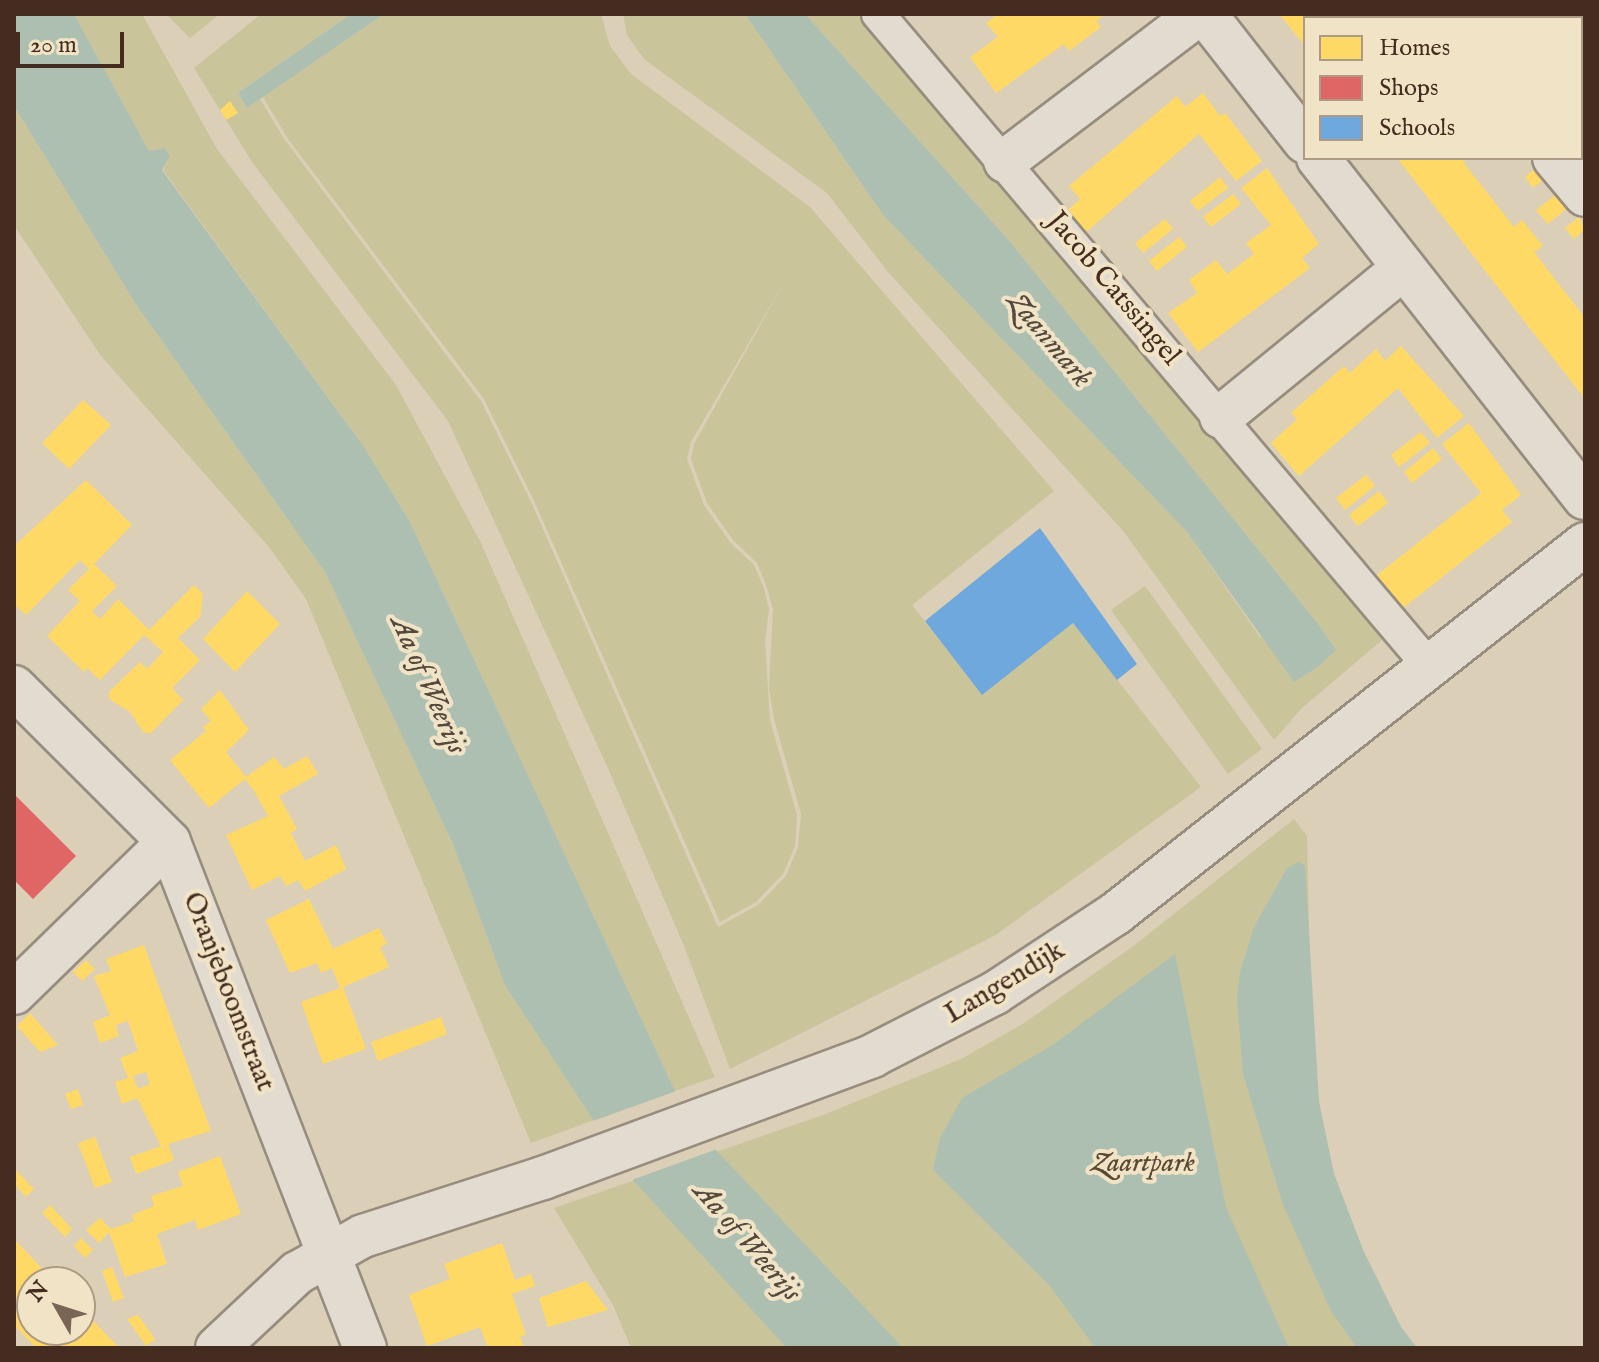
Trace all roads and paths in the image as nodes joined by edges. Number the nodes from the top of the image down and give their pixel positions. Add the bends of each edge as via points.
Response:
1 (878, 14) edge
2 (1202, 14) edge
3 (1303, 140) edge
4 (1556, 160) edge
5 (1005, 161) junction
6 (1336, 164) edge
7 (1585, 195) edge
8 (1404, 268) junction
9 (1221, 417) junction
10 (1585, 498) edge
11 (1585, 544) edge
12 (1429, 666) junction
13 (14, 687) edge
14 (169, 842) junction
15 (14, 993) edge
16 (331, 1253) junction
17 (217, 1348) edge
18 (365, 1348) edge

1 - 5 street, Jacob Catssingel
2 - 3 street
2 - 5 street
4 - 7 street
5 - 9 street, Jacob Catssingel
6 - 8 street
8 - 9 street
8 - 10 street
9 - 12 street, Jacob Catssingel
11 - 12 street, Langendijk
12 - 16 street, Langendijk via 1056,955 872,1056 543,1178 363,1236
13 - 14 street, Oranjeboomstraat
14 - 15 street
14 - 16 street, Oranjeboomstraat
16 - 17 street, Langendijk via 269,1296
16 - 18 street, Oranjeboomstraat

